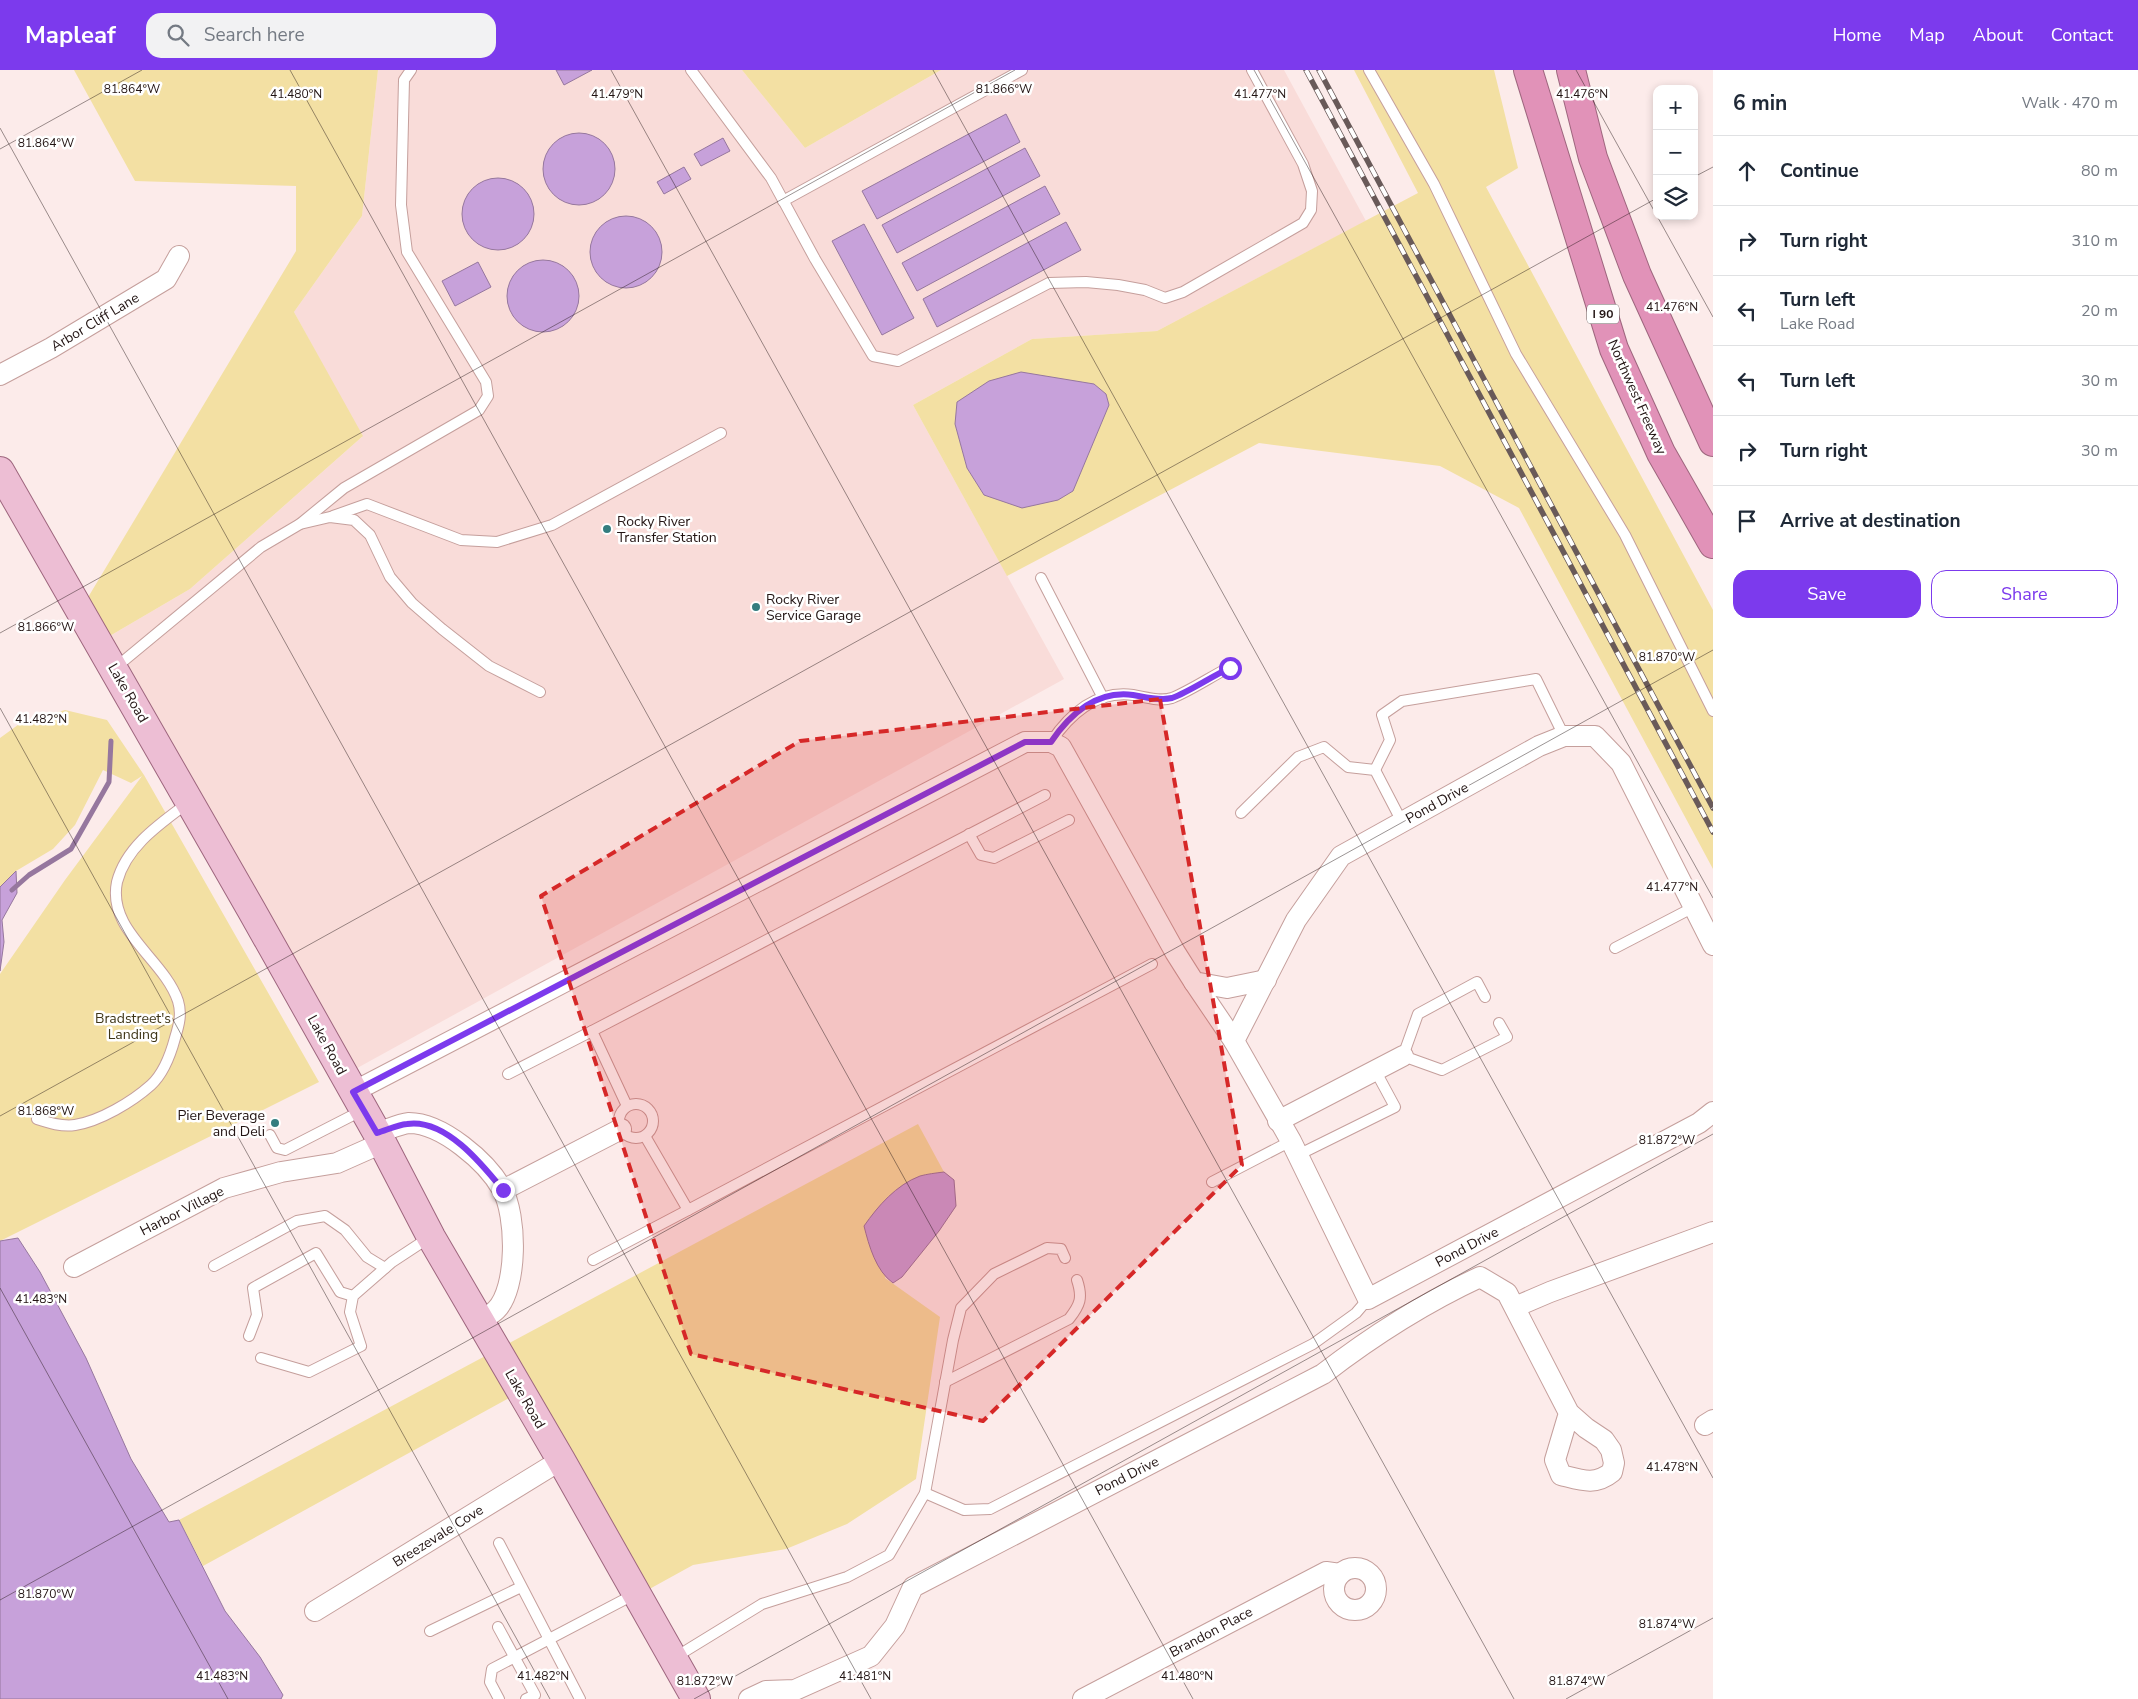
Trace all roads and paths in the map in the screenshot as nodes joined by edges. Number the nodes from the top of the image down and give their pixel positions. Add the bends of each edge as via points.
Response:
1 (411, 70) edge
2 (691, 70) edge
3 (1022, 70) edge
4 (1252, 70) edge
5 (1369, 70) edge
6 (1528, 70) edge
7 (1571, 70) edge
8 (783, 201) junction
9 (179, 256) dead end
10 (0, 375) edge
11 (721, 433) dead end
12 (1713, 442) edge
13 (0, 471) edge
14 (330, 517) junction
15 (300, 524) junction
16 (1713, 544) edge
17 (1041, 578) dead end
18 (1230, 668) dead end
19 (114, 669) junction
20 (540, 692) dead end
21 (1103, 698) junction
22 (1713, 712) edge
23 (1564, 736) junction
24 (1051, 742) junction
25 (1375, 770) junction
26 (1045, 795) dead end
27 (190, 801) junction
28 (1241, 813) dead end
29 (1068, 820) dead end
30 (1402, 822) junction
31 (969, 834) junction
32 (1694, 907) junction
33 (1713, 945) edge
34 (1615, 948) dead end
35 (1152, 964) dead end
36 (1266, 980) junction
37 (1194, 982) junction
38 (1485, 998) dead end
39 (1499, 1023) dead end
40 (592, 1031) junction
41 (1234, 1041) junction
42 (1403, 1056) junction
43 (1376, 1070) junction
44 (508, 1074) dead end
45 (358, 1101) junction
46 (627, 1106) junction
47 (1713, 1112) edge
48 (37, 1119) dead end
49 (1278, 1121) junction
50 (621, 1129) junction
51 (270, 1135) dead end
52 (646, 1136) junction
53 (379, 1138) junction
54 (1294, 1148) junction
55 (1212, 1182) dead end
56 (503, 1190) junction
57 (688, 1210) junction
58 (1713, 1232) edge
59 (431, 1237) junction
60 (1065, 1258) dead end
61 (593, 1260) dead end
62 (214, 1266) dead end
63 (74, 1267) dead end
64 (385, 1268) junction
65 (1077, 1280) dead end
66 (353, 1296) junction
67 (1368, 1299) junction
68 (1515, 1307) junction
69 (480, 1321) junction
70 (249, 1336) dead end
71 (261, 1358) dead end
72 (945, 1382) junction
73 (1569, 1413) dead end
74 (561, 1460) junction
75 (925, 1493) junction
76 (499, 1543) dead end
77 (1340, 1574) dead end
78 (521, 1587) junction
79 (636, 1594) junction
80 (315, 1611) dead end
81 (498, 1627) dead end
82 (430, 1632) dead end
83 (550, 1639) junction
84 (516, 1657) junction
85 (673, 1659) junction
86 (499, 1699) edge
87 (526, 1699) edge
88 (580, 1699) edge
89 (696, 1699) edge
90 (750, 1699) edge
91 (1083, 1699) edge

1 - 15 lane via 404,80 401,205 407,252 486,382 488,396 479,410 344,488
2 - 8 lane via 771,178
3 - 8 lane
4 - 8 lane via 1303,164 1312,191 1311,210 1302,222 1183,292 1164,298 1145,290 1118,285 1049,283 898,360 872,356
5 - 22 lane via 1434,184 1516,354 1625,536
6 - 16 highway, Northwest Freeway / I 90 via 1614,349 1662,453
7 - 12 highway via 1593,158 1637,275
9 - 10 street, Arbor Cliff Lane via 166,279
11 - 14 lane via 552,525 497,542 461,540 366,504
13 - 19 main road, Lake Road
14 - 15 lane
14 - 20 lane via 354,520 370,535 390,577 412,603 442,629 489,666
15 - 19 lane via 261,546
17 - 21 lane
18 - 21 lane via 1171,698 1147,699 1132,695
19 - 27 main road, Lake Road
21 - 24 lane via 1077,710
23 - 25 lane via 1536,679 1402,701 1382,715 1390,740
23 - 30 street, Pond Drive via 1539,746
23 - 32 street, Pond Drive via 1595,736 1621,763
24 - 37 street via 1061,747
24 - 45 street via 1025,742
25 - 28 lane via 1348,766 1324,747 1298,757
25 - 30 lane
26 - 31 lane
27 - 45 main road, Lake Road
27 - 48 lane via 154,828 128,856 117,882 116,904 124,924 162,972 178,1003 181,1021 170,1056 152,1084 113,1111 72,1125
29 - 31 lane via 994,858 981,854
30 - 36 street, Pond Drive via 1341,856 1296,920
31 - 40 lane
32 - 33 street, Pond Drive
32 - 34 lane
35 - 57 lane
36 - 37 street via 1227,988
36 - 41 street, Pond Drive
37 - 41 street
38 - 42 lane via 1477,982 1418,1014
39 - 42 lane via 1506,1037 1442,1070
40 - 44 lane
40 - 46 lane
41 - 49 street
42 - 43 street
43 - 49 street
43 - 54 lane via 1395,1107
45 - 51 lane via 285,1150 277,1148
45 - 53 main road, Lake Road
46 - 50 lane via 619,1117
46 - 52 lane via 642,1104 651,1112 654,1123
47 - 67 street, Pond Drive via 1699,1123
49 - 54 street
50 - 52 lane via 633,1138
50 - 56 street
52 - 57 lane
53 - 56 street, Harbor Village via 408,1123 443,1132 464,1147
53 - 59 main road, Lake Road
53 - 63 street, Harbor Village via 337,1163 281,1172 224,1188
54 - 55 lane
54 - 67 street
56 - 69 street via 513,1247 511,1274 506,1294 496,1310
57 - 61 lane
58 - 68 street
59 - 64 lane
59 - 69 main road, Lake Road
60 - 72 lane via 1061,1249 1047,1248 994,1274 961,1308
62 - 64 lane via 297,1221 325,1216 345,1230 367,1257
64 - 66 lane
65 - 72 lane via 1081,1293 1069,1320
66 - 70 lane via 340,1292 316,1253 253,1288 257,1315
66 - 71 lane via 350,1312 361,1346 309,1372
67 - 75 lane via 1356,1313 1313,1344 990,1509 964,1510
68 - 73 street, Pond Drive
68 - 90 street, Pond Drive via 1507,1293 1480,1277 1455,1288 1359,1346 1323,1374 913,1587 896,1626 871,1656 795,1690 766,1691
69 - 74 main road, Lake Road
72 - 75 lane
74 - 79 main road, Lake Road
74 - 80 street, Breezevale Cove
75 - 85 lane via 889,1555 847,1577 762,1604
76 - 78 lane
77 - 91 street, Brandon Place via 1326,1572
78 - 82 lane
78 - 83 lane
79 - 83 lane
79 - 85 main road, Lake Road
81 - 84 lane
83 - 84 lane
83 - 88 lane
84 - 86 lane via 492,1669 490,1682
84 - 87 lane via 535,1695
85 - 89 main road, Lake Road

